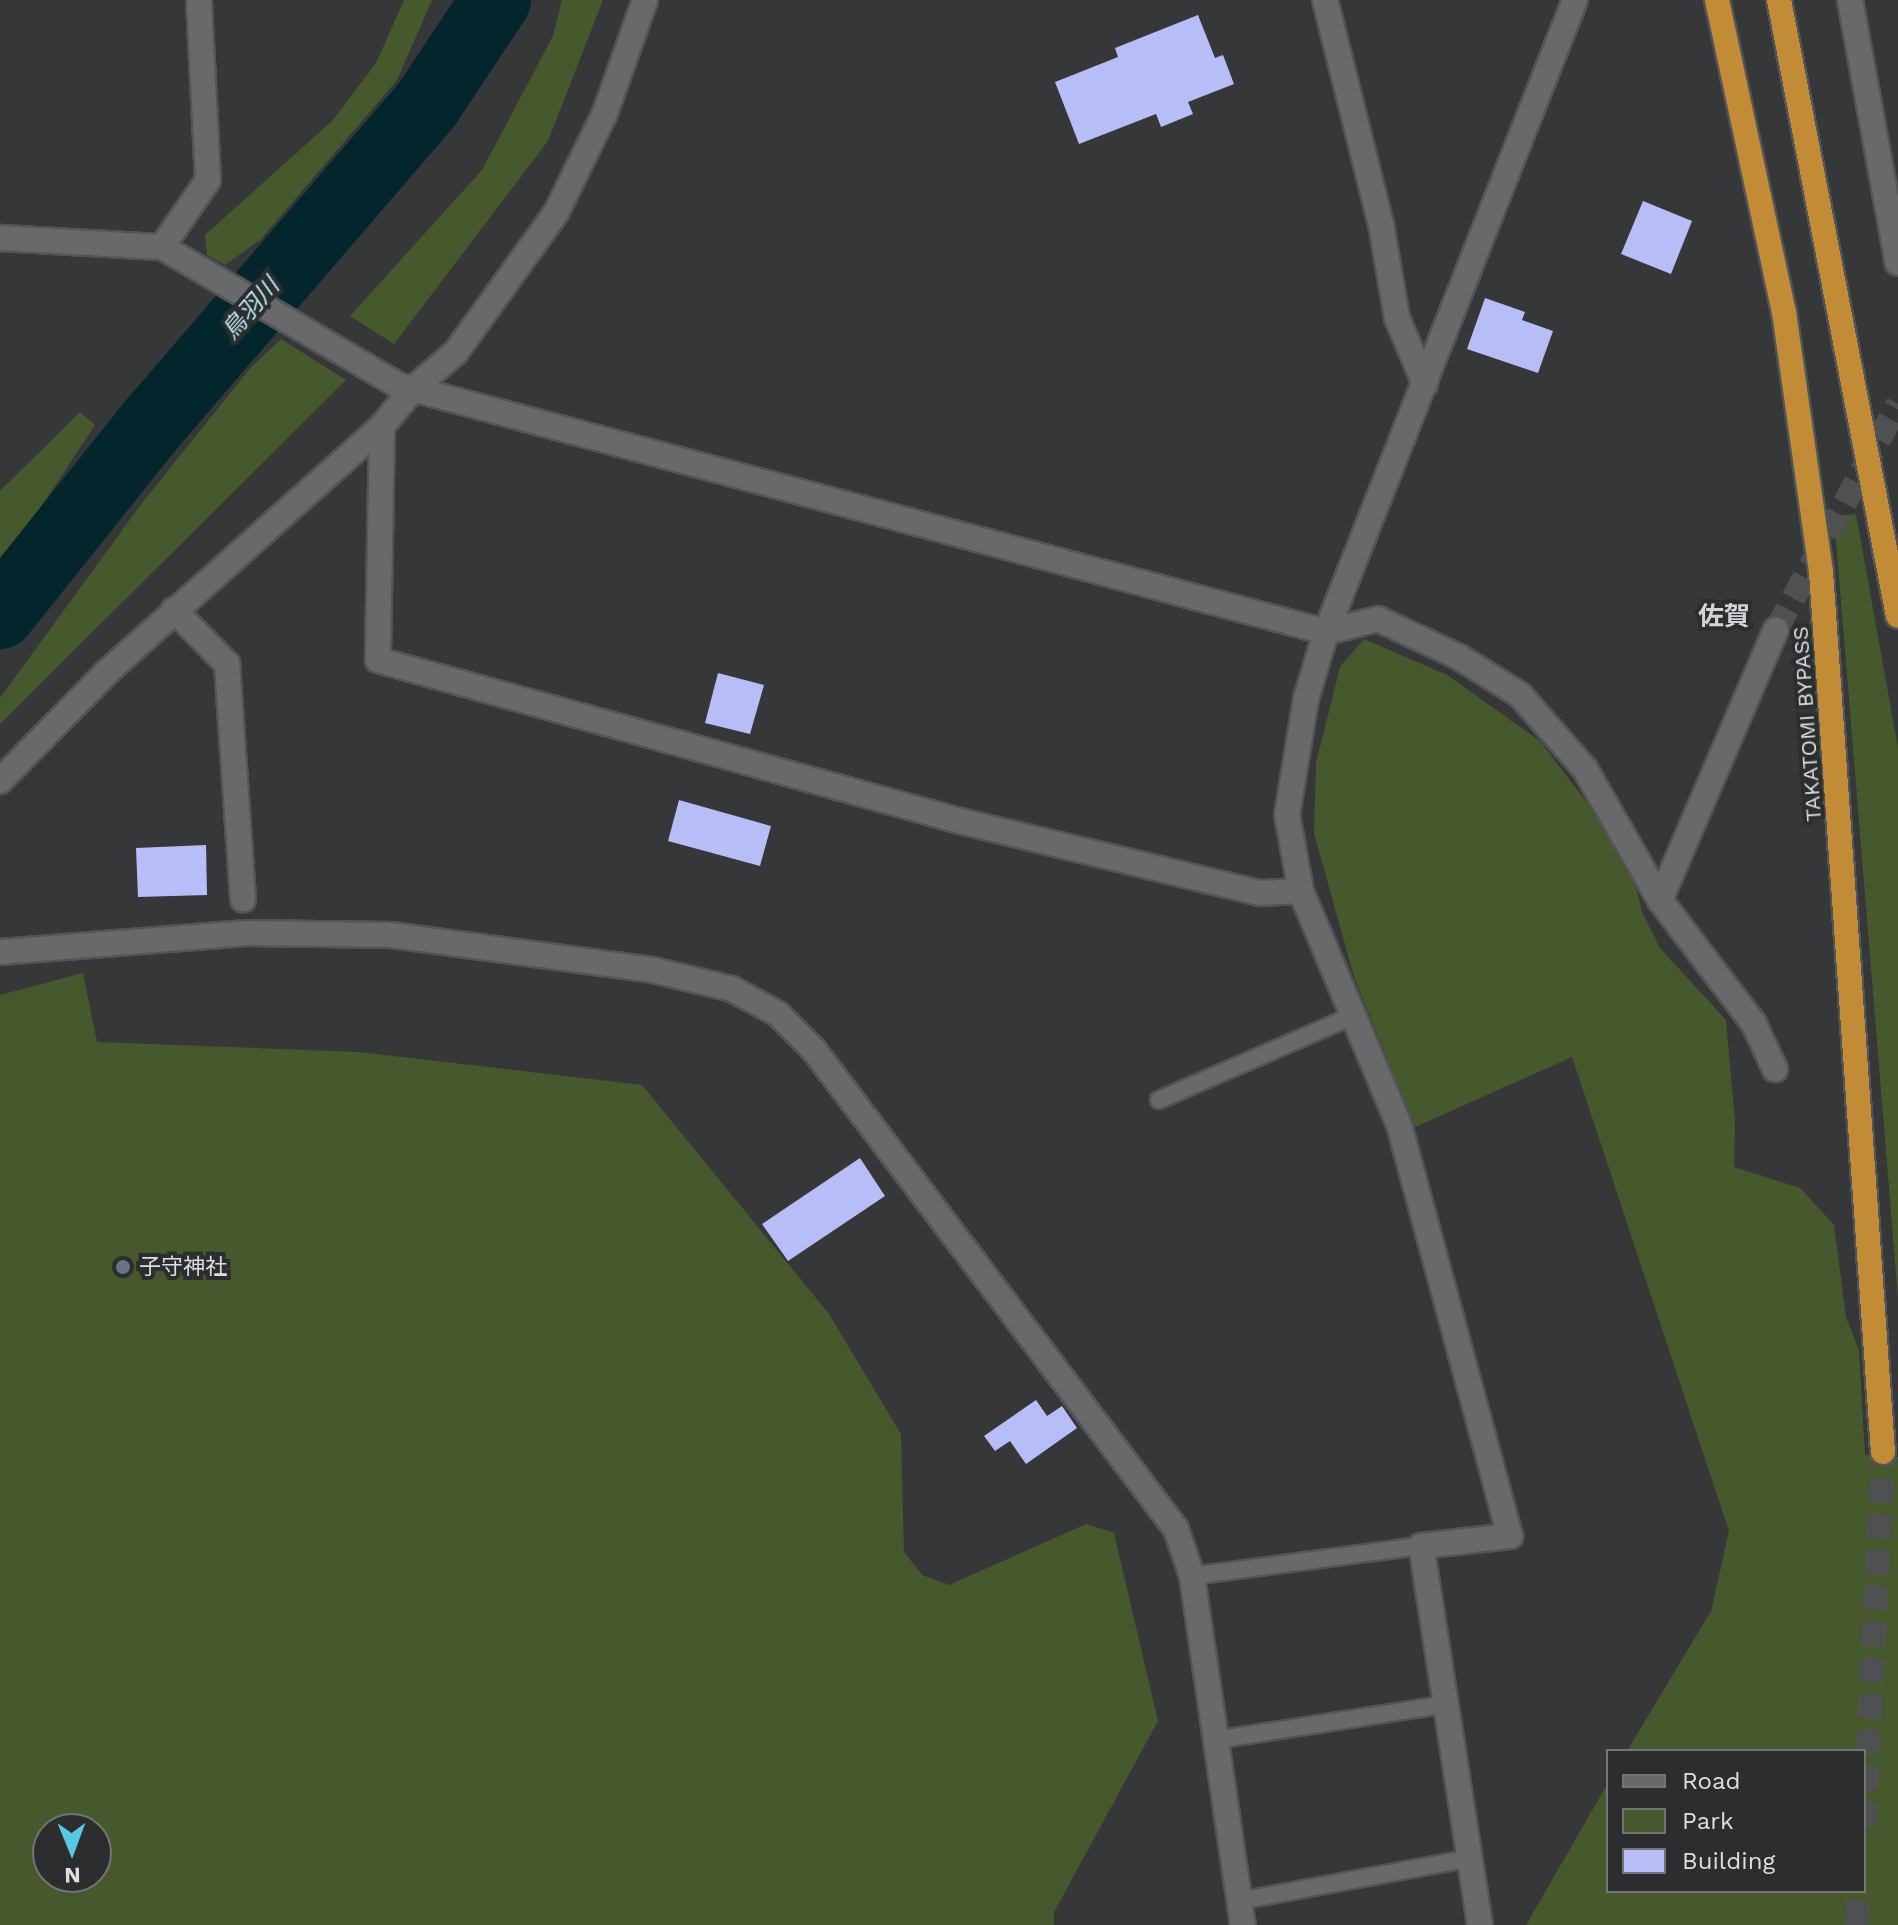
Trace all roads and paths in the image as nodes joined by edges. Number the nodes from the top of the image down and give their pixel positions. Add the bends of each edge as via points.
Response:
1 (199, 0) edge
2 (645, 0) edge
3 (1325, 0) edge
4 (1575, 0) edge
5 (1717, 0) edge
6 (1779, 0) edge
7 (1850, 0) edge
8 (0, 238) edge
9 (162, 247) junction
10 (1898, 263) edge
11 (1425, 384) junction
12 (405, 387) junction
13 (382, 426) junction
14 (174, 610) junction
15 (1898, 616) edge
16 (1776, 630) tunnel mouth
17 (1326, 632) junction
18 (0, 781) edge
19 (1301, 891) junction
20 (243, 899) dead end
21 (1660, 900) junction
22 (0, 952) edge
23 (1352, 1016) junction
24 (1775, 1069) dead end
25 (1159, 1100) dead end
26 (1883, 1452) tunnel mouth
27 (1421, 1546) junction
28 (1192, 1576) junction
29 (1447, 1704) junction
30 (1215, 1740) junction
31 (1471, 1858) junction
32 (1241, 1913) edge
33 (1480, 1925) edge

1 - 9 street via 208,180
2 - 12 street via 605,113 556,213 456,352
3 - 11 street via 1381,224 1397,318
4 - 11 street
5 - 26 highway, TAKATOMI BYPASS via 1784,312 1821,572
6 - 15 highway
7 - 10 street
8 - 9 street
9 - 12 street
11 - 17 street
12 - 13 street
12 - 17 street
13 - 14 street
13 - 19 street via 378,660 960,821 1260,893
14 - 18 street
14 - 20 street via 227,664
16 - 21 street
17 - 19 street via 1306,699 1287,815
17 - 21 street via 1378,619 1459,657 1520,695 1585,769
19 - 23 street
21 - 24 street via 1754,1024
22 - 28 street via 247,933 391,935 653,970 732,989 778,1014 814,1050 1158,1500 1176,1529
23 - 25 lane
23 - 27 street via 1400,1127 1510,1536
27 - 28 lane
27 - 29 street
28 - 30 street
29 - 30 lane
29 - 31 street
30 - 32 street
31 - 32 lane
31 - 33 street

